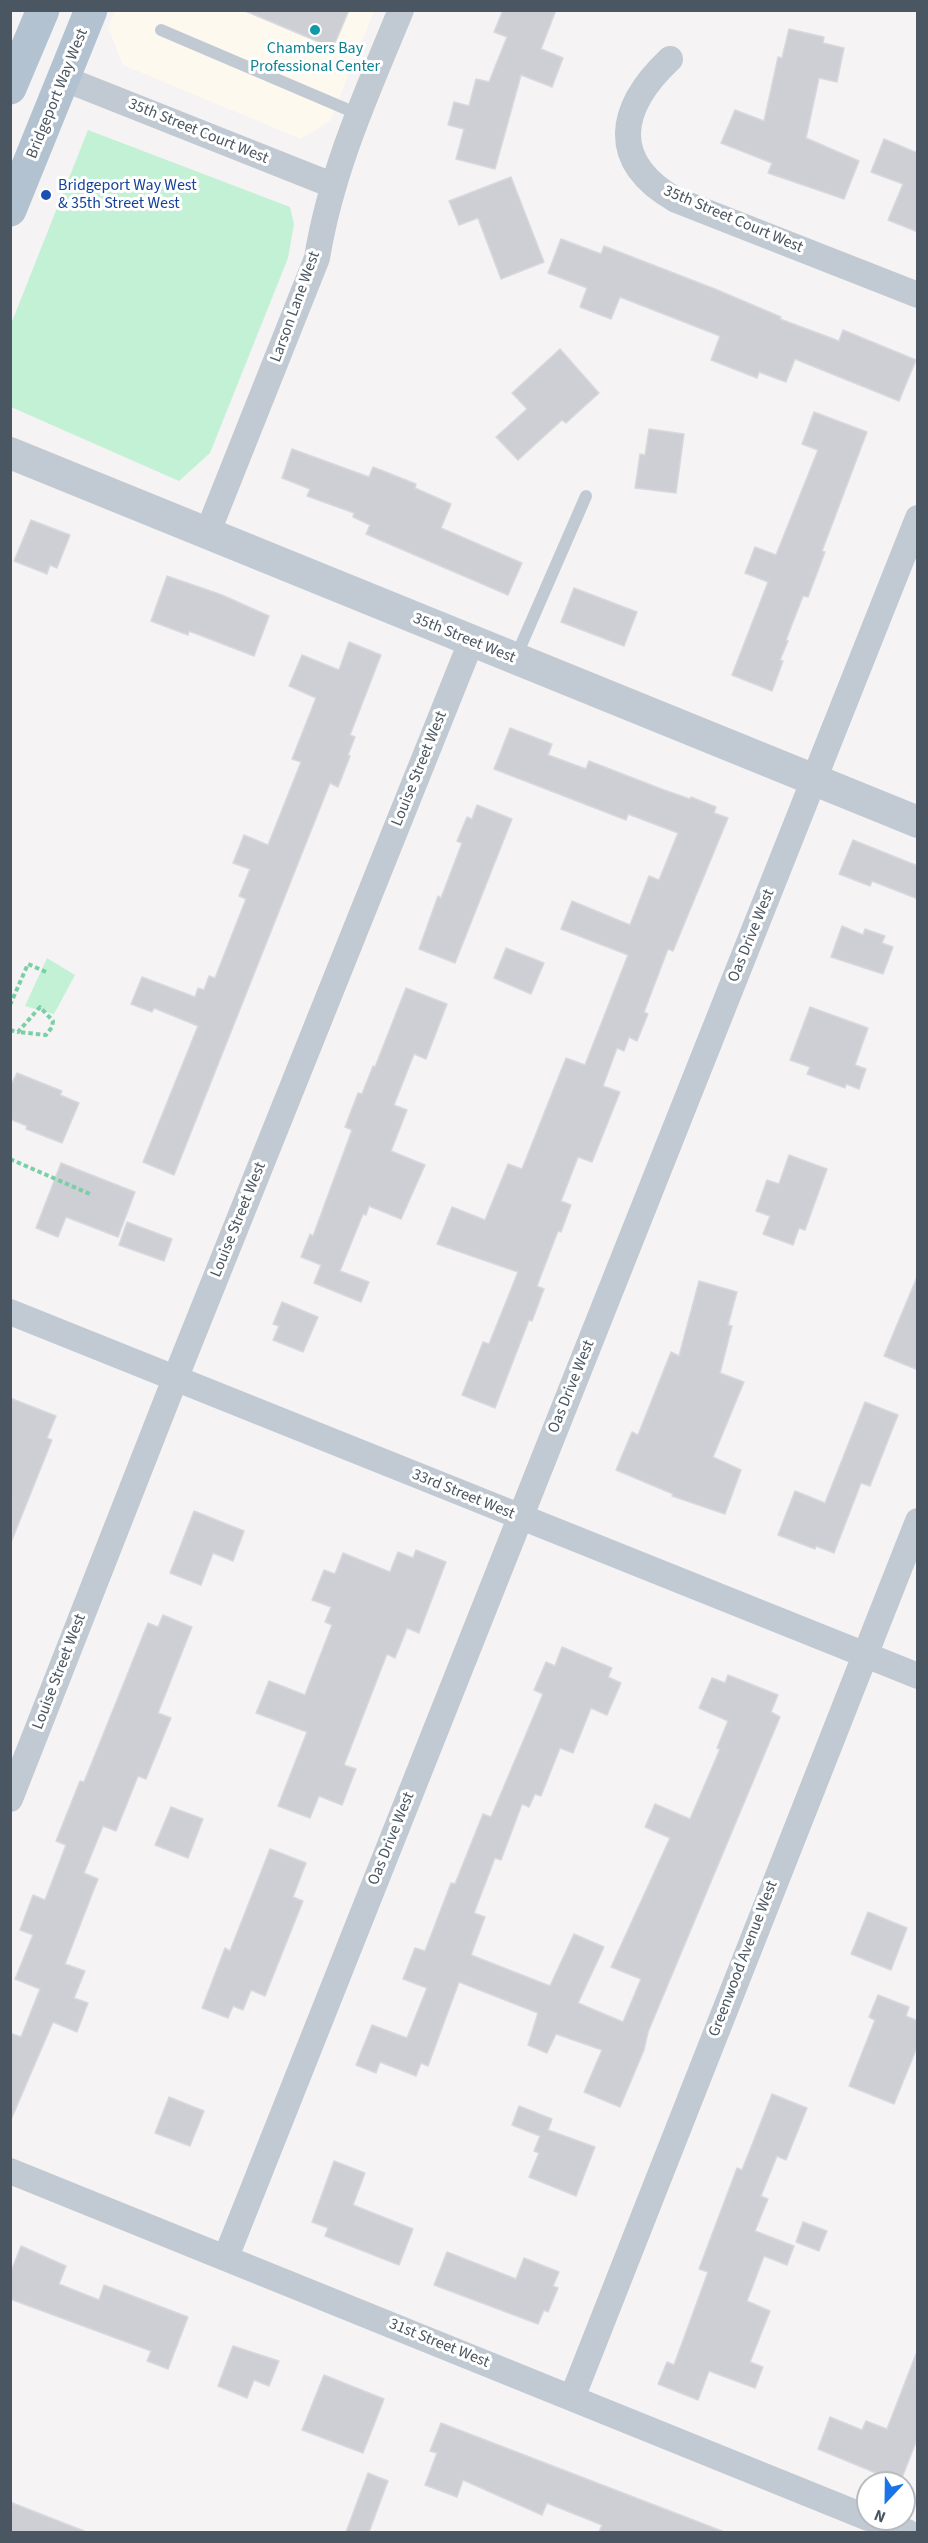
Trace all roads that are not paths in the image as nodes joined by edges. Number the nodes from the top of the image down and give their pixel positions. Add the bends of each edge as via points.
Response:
1 (43, 10) edge
2 (91, 10) edge
3 (401, 10) edge
4 (161, 30) dead end
5 (670, 59) dead end
6 (65, 79) junction
7 (10, 88) edge
8 (358, 114) junction
9 (332, 185) junction
10 (10, 210) edge
11 (918, 295) edge
12 (10, 453) edge
13 (586, 496) dead end
14 (918, 518) edge
15 (207, 534) junction
16 (471, 642) junction
17 (514, 660) junction
18 (814, 779) junction
19 (918, 822) edge
20 (10, 1312) edge
21 (175, 1378) junction
22 (520, 1518) junction
23 (918, 1521) edge
24 (863, 1653) junction
25 (918, 1676) edge
26 (10, 1799) edge
27 (10, 2170) edge
28 (226, 2256) junction
29 (572, 2398) junction
30 (856, 2512) edge

1 - 7 main road
2 - 6 main road, Bridgeport Way West
3 - 8 street, Larson Lane West
4 - 8 lane
5 - 11 street, 35th Street Court West via 644,87 632,115 631,154 644,177 676,200
6 - 9 street, 35th Street Court West
6 - 10 main road, Bridgeport Way West
8 - 9 street, Larson Lane West
9 - 15 street, Larson Lane West via 317,258
12 - 15 street, 35th Street West
13 - 17 lane
14 - 18 street, Oas Drive West
15 - 16 street, 35th Street West
16 - 17 street, 35th Street West
16 - 21 street, Louise Street West
17 - 18 street, 35th Street West
18 - 19 street, 35th Street West
18 - 22 street, Oas Drive West
20 - 21 street, 33rd Street West
21 - 22 street, 33rd Street West
21 - 26 street, Louise Street West
22 - 24 street, 33rd Street West
22 - 28 street, Oas Drive West
23 - 24 street, Greenwood Avenue West
24 - 25 street, 33rd Street West
24 - 29 street, Greenwood Avenue West
27 - 28 street, 31st Street West
28 - 29 street, 31st Street West
29 - 30 street, 31st Street West

